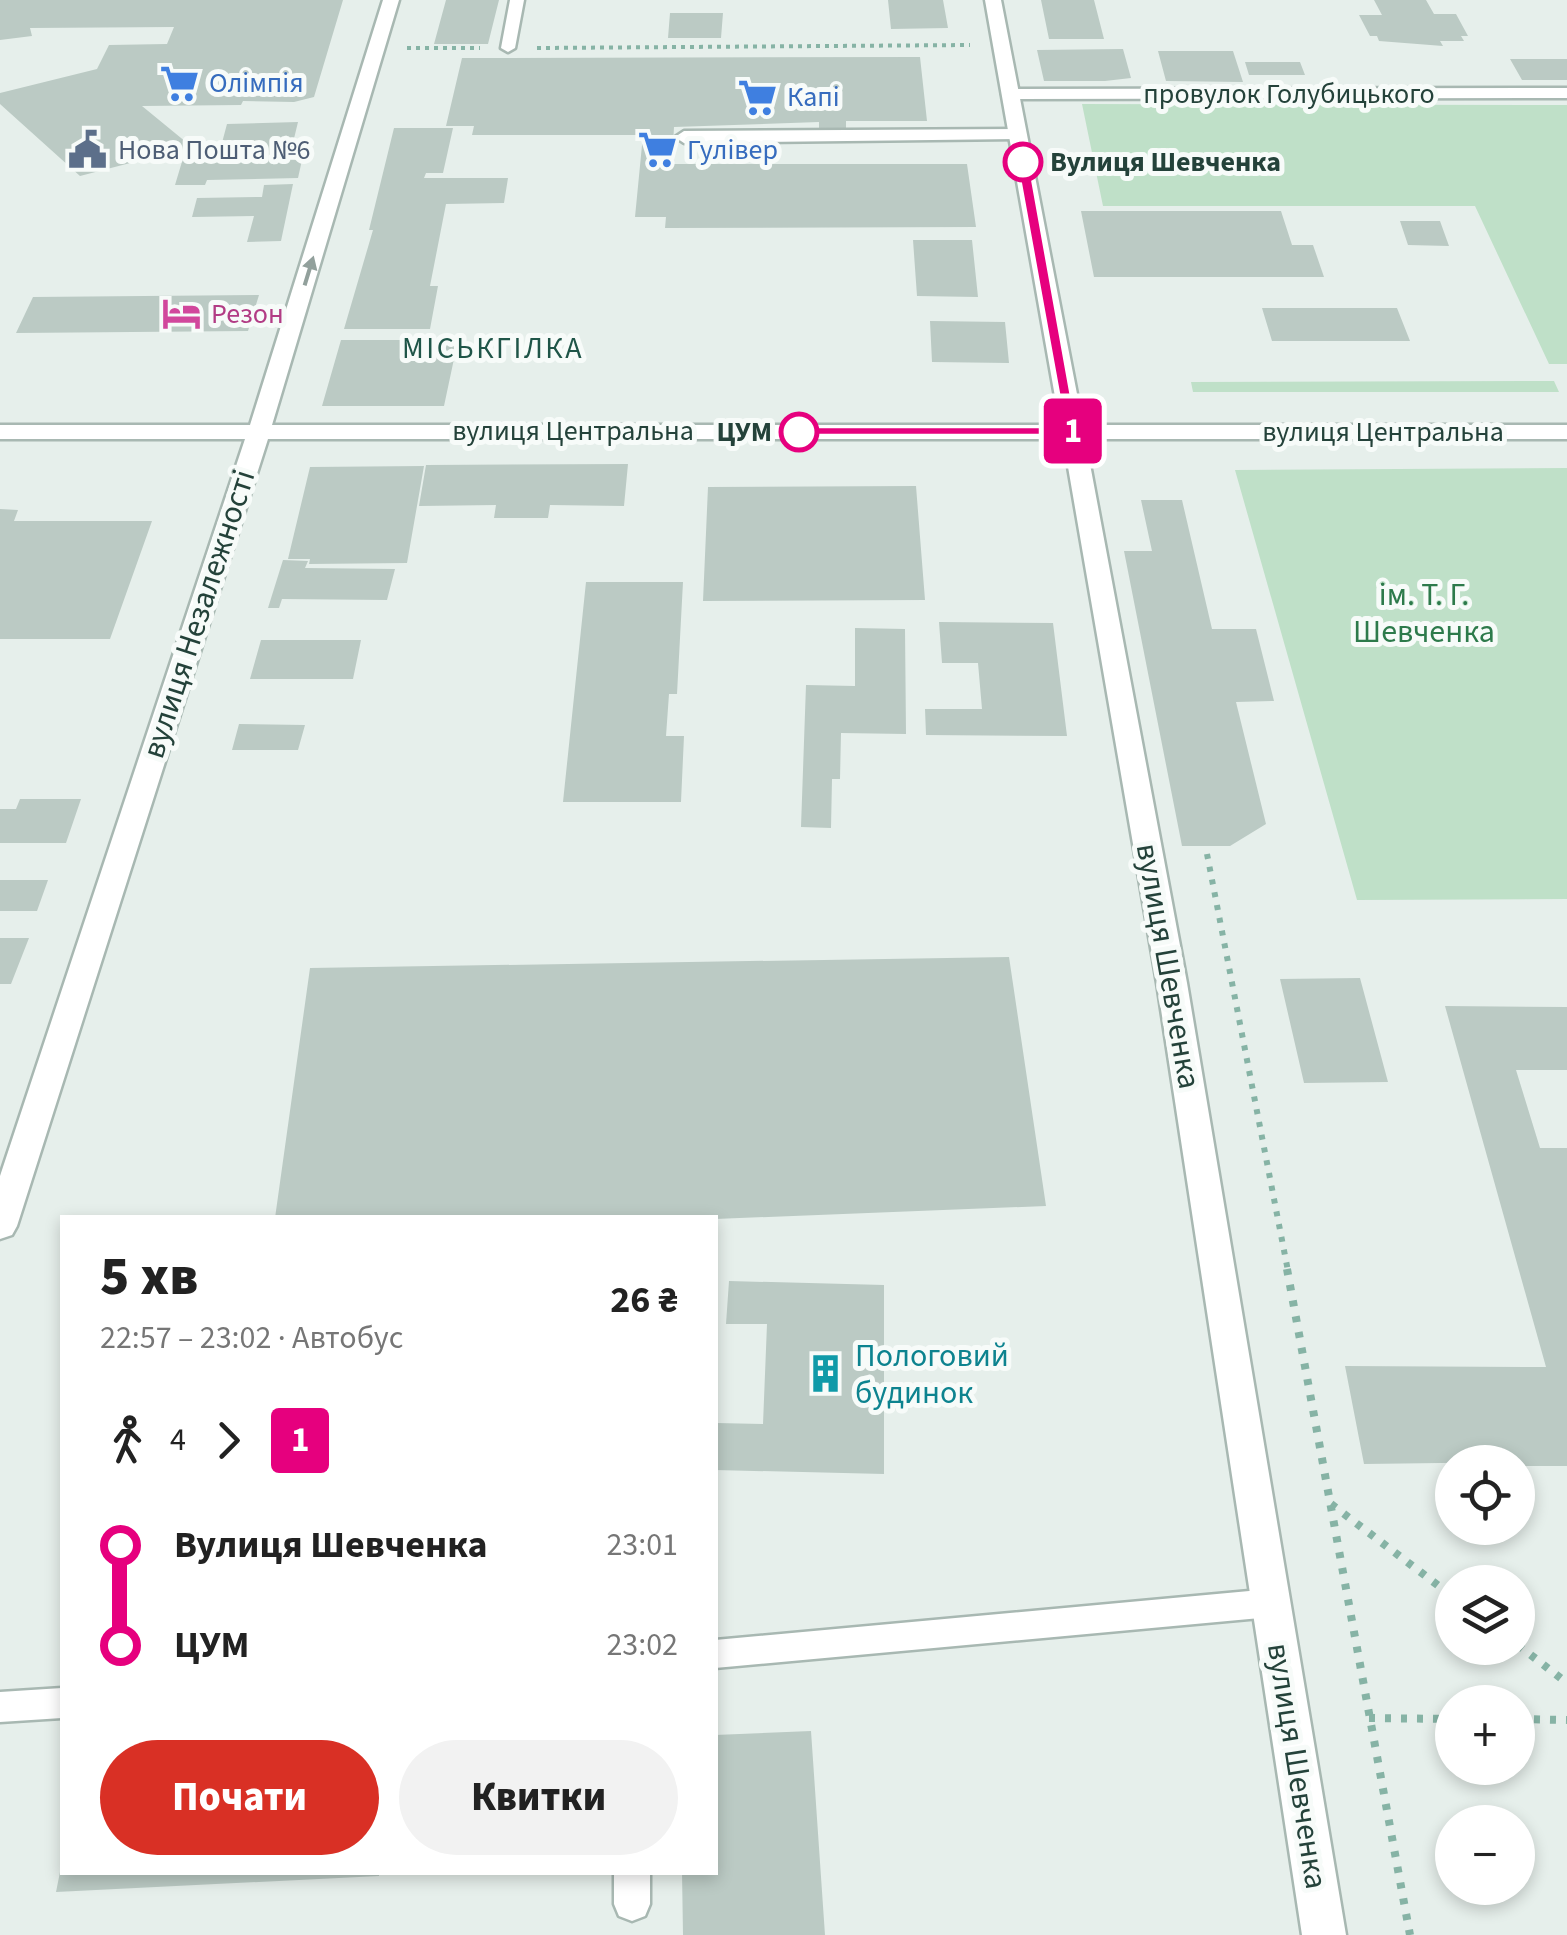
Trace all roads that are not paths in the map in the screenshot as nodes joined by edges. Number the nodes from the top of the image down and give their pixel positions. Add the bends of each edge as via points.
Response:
1 (390, 0) edge
2 (516, 0) edge
3 (994, 0) edge
4 (508, 48) road end
5 (1011, 94) junction
6 (1567, 94) edge
7 (1018, 134) junction
8 (684, 138) dead end
9 (260, 430) junction
10 (0, 432) edge
11 (1073, 432) junction
12 (1567, 432) edge
13 (0, 1226) edge
14 (1270, 1603) junction
15 (718, 1654) edge
16 (60, 1702) edge
17 (0, 1707) edge
18 (1324, 1935) edge

9 -> 1 street, вулиця Незалежності
2 - 4 lane
3 - 5 street, вулиця Шевченка
5 - 6 street, провулок Голубицького
5 - 7 street, вулиця Шевченка
7 - 8 street
7 - 11 street, вулиця Шевченка
9 - 10 street, вулиця Центральна
9 - 11 street, вулиця Центральна
9 - 13 street, вулиця Незалежності
11 - 12 street, вулиця Центральна
11 - 14 street, вулиця Шевченка via 1172,983
14 - 15 lane
14 - 18 street, вулиця Шевченка
16 - 17 lane

